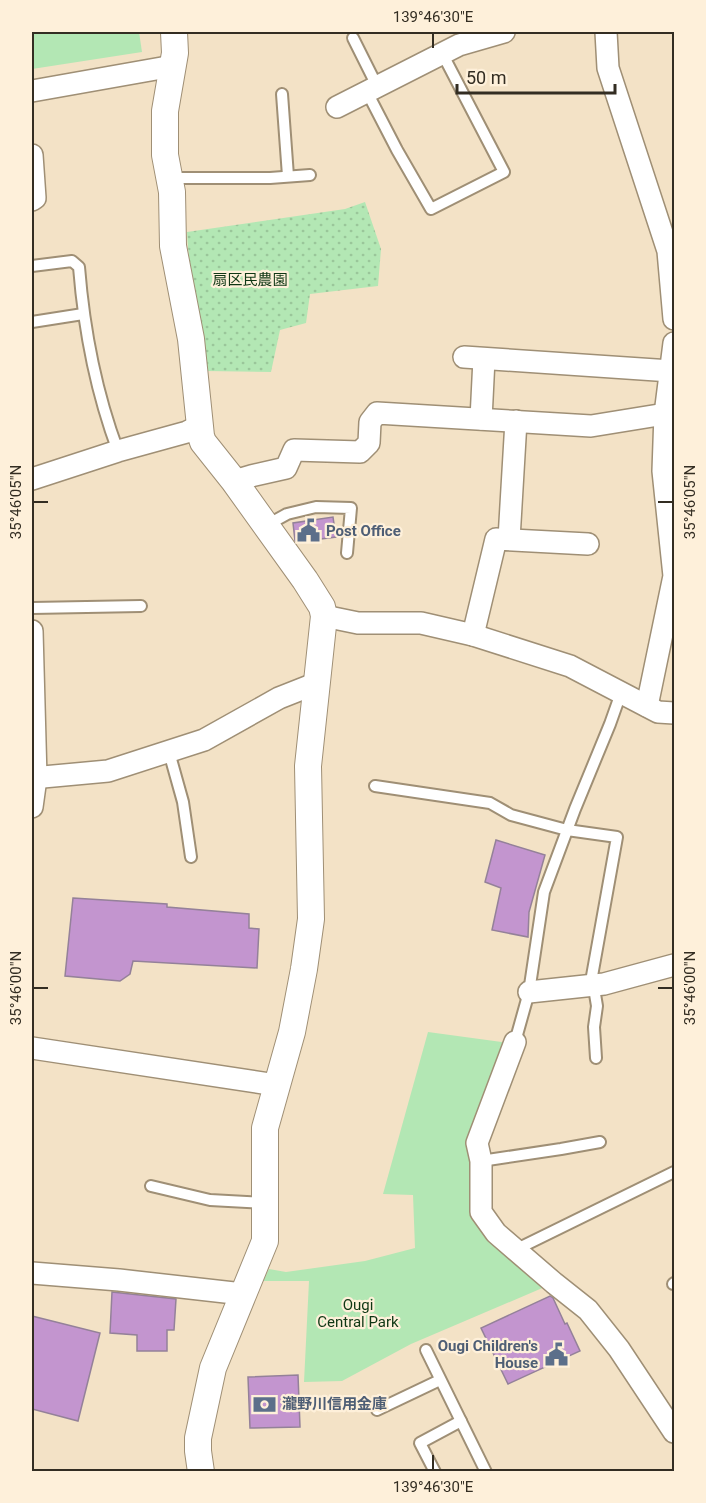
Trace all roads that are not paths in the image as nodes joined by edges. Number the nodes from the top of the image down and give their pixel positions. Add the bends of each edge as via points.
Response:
1 (174, 32) edge
2 (504, 32) edge
3 (606, 32) edge
4 (353, 38) dead end
5 (442, 53) junction
6 (172, 66) junction
7 (372, 89) junction
8 (32, 91) edge
9 (282, 94) dead end
10 (337, 107) dead end
11 (32, 155) edge
12 (310, 175) dead end
13 (288, 176) junction
14 (169, 178) junction
15 (32, 200) edge
16 (32, 266) edge
17 (83, 314) junction
18 (675, 319) edge
19 (32, 322) edge
20 (675, 344) edge
21 (671, 371) junction
22 (665, 414) junction
23 (481, 419) junction
24 (516, 421) junction
25 (199, 426) junction
26 (118, 451) junction
27 (32, 479) edge
28 (234, 481) junction
29 (267, 525) junction
30 (509, 539) junction
31 (588, 544) dead end
32 (347, 553) dead end
33 (141, 606) dead end
34 (32, 609) edge
35 (324, 616) junction
36 (32, 631) edge
37 (473, 635) junction
38 (317, 683) junction
39 (621, 693) junction
40 (646, 706) junction
41 (675, 713) edge
42 (169, 752) junction
43 (34, 778) edge
44 (375, 786) dead end
45 (32, 807) edge
46 (567, 830) junction
47 (191, 857) dead end
48 (675, 965) edge
49 (594, 985) junction
50 (529, 992) junction
51 (515, 1042) joint
52 (32, 1048) edge
53 (596, 1058) dead end
54 (276, 1085) junction
55 (600, 1142) dead end
56 (481, 1161) junction
57 (675, 1172) edge
58 (151, 1186) dead end
59 (265, 1203) junction
60 (515, 1250) junction
61 (32, 1273) edge
62 (243, 1294) junction
63 (426, 1350) dead end
64 (440, 1380) junction
65 (377, 1410) dead end
66 (461, 1420) junction
67 (675, 1432) edge
68 (201, 1472) edge
69 (435, 1472) edge
70 (486, 1472) edge

1 - 6 street
2 - 5 street
3 - 18 street via 608,68 668,251
4 - 7 lane
5 - 7 street
5 - 7 lane via 504,172 493,178 431,209 397,150
6 - 8 street
6 - 14 street via 165,111
7 - 10 street
9 - 13 lane
11 - 15 street
12 - 13 lane
13 - 14 lane
14 - 25 street via 173,246 191,339
16 - 17 lane via 72,261 79,267
17 - 19 lane
17 - 26 lane via 94,370
20 - 21 street
21 - 22 street
21 - 23 street via 474,358
22 - 24 street via 591,426
22 - 40 street via 663,471 674,576
23 - 24 street
23 - 28 street via 377,413 370,422 369,443 360,452 294,450 286,468
24 - 30 street
25 - 26 street
25 - 28 street via 203,442
26 - 27 street
28 - 29 street
29 - 32 lane via 287,514 316,507 351,508
29 - 35 street via 322,606
30 - 31 street
30 - 37 street via 496,539
33 - 34 lane
35 - 37 street via 358,623 421,623
35 - 38 street
36 - 43 street
37 - 39 street via 570,666
38 - 42 street via 279,698 204,740
38 - 54 street via 308,766 311,919 292,1032
39 - 40 street
39 - 46 lane
40 - 41 street via 658,712
42 - 43 street via 108,771
42 - 47 lane via 183,802
43 - 45 street
44 - 46 lane via 490,803 511,815
46 - 49 lane via 617,837 592,976
46 - 50 lane via 544,892
48 - 49 street
49 - 50 street
49 - 53 lane
50 - 51 lane
51 - 56 street via 477,1143
52 - 54 street
54 - 59 street via 265,1128
55 - 56 lane
56 - 60 street via 481,1212
57 - 60 lane
58 - 59 lane via 210,1200
59 - 62 street via 265,1241
60 - 67 street via 588,1310
61 - 62 street
62 - 68 street via 211,1377 198,1438
63 - 64 lane
64 - 65 lane
64 - 66 lane
66 - 69 lane via 420,1443
66 - 70 lane

